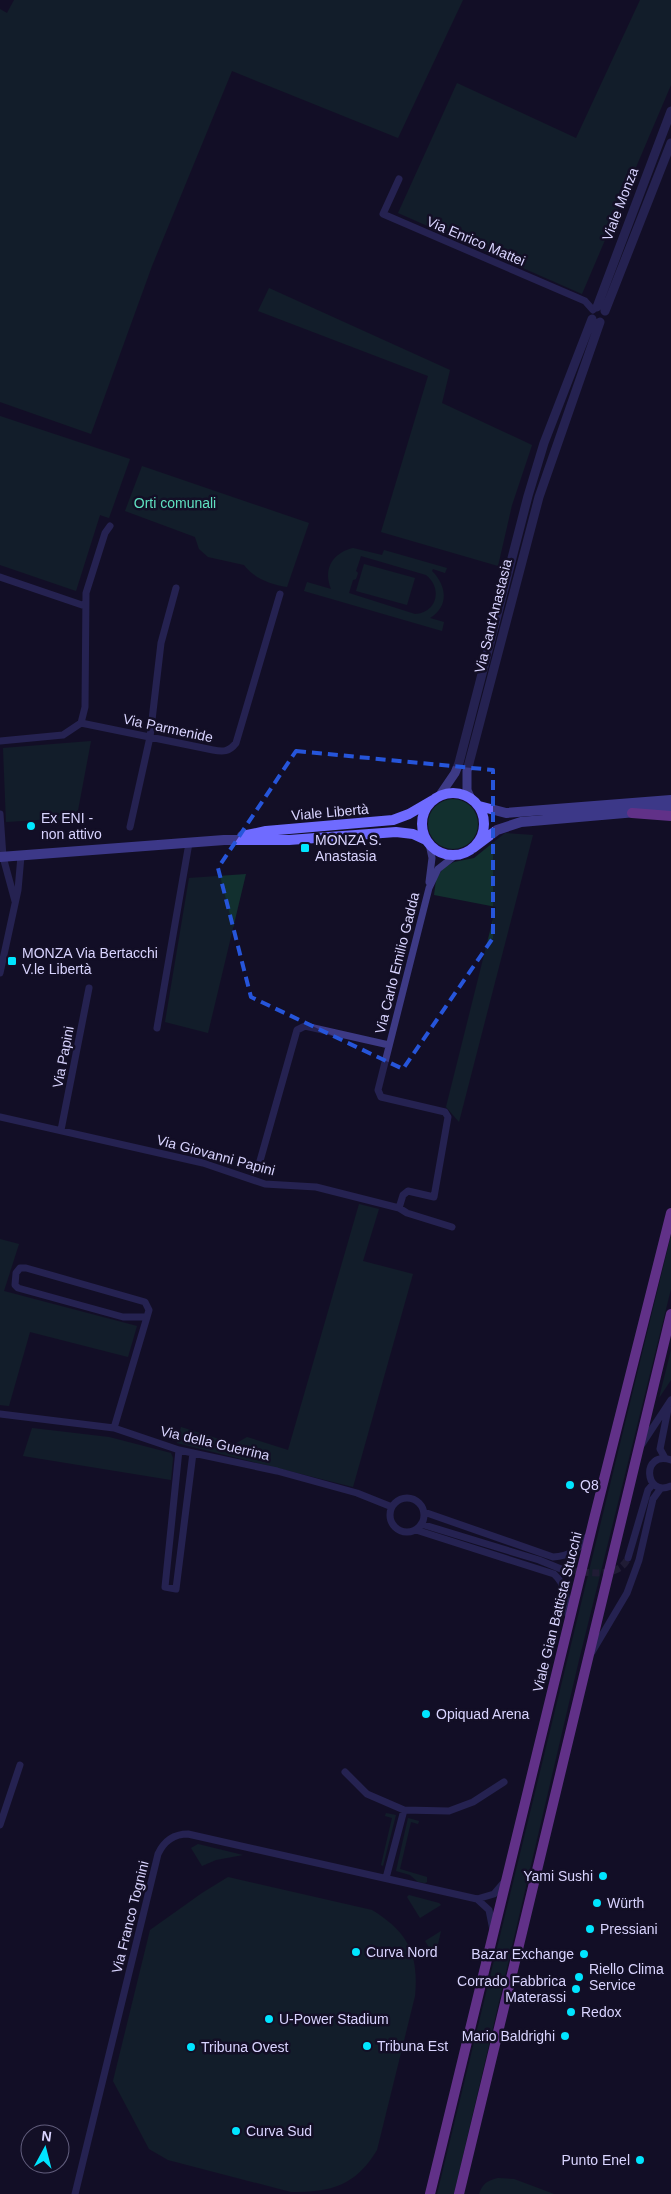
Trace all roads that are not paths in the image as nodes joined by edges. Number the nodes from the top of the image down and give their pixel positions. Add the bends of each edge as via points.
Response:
1 (671, 111) edge
2 (671, 143) edge
3 (399, 179) dead end
4 (597, 314) junction
5 (558, 442) joint
6 (544, 443) joint
7 (110, 526) dead end
8 (0, 577) edge
9 (176, 588) dead end
10 (280, 594) dead end
11 (85, 606) junction
12 (82, 723) junction
13 (150, 737) junction
14 (0, 741) edge
15 (437, 798) junction
16 (471, 798) junction
17 (671, 800) edge
18 (479, 806) junction
19 (671, 809) edge
20 (632, 813) junction
21 (0, 814) edge
22 (671, 816) edge
23 (130, 827) dead end
24 (224, 840) junction
25 (1, 842) edge
26 (427, 842) junction
27 (189, 843) junction
28 (473, 848) junction
29 (456, 855) junction
30 (21, 856) junction
31 (1, 857) edge
32 (429, 888) junction
33 (15, 901) junction
34 (0, 973) edge
35 (88, 988) dead end
36 (157, 1028) dead end
37 (389, 1045) junction
38 (0, 1117) edge
39 (61, 1130) junction
40 (258, 1168) dead end
41 (399, 1208) junction
42 (671, 1213) edge
43 (452, 1227) dead end
44 (671, 1314) edge
45 (147, 1317) junction
46 (669, 1404) edge
47 (0, 1414) edge
48 (114, 1428) junction
49 (638, 1449) junction
50 (179, 1450) junction
51 (193, 1453) junction
52 (668, 1459) edge
53 (653, 1484) junction
54 (671, 1486) edge
55 (661, 1488) junction
56 (392, 1507) junction
57 (424, 1512) junction
58 (418, 1527) junction
59 (592, 1530) junction
60 (628, 1558) tunnel mouth
61 (561, 1569) tunnel mouth
62 (569, 1622) junction
63 (589, 1657) junction
64 (20, 1765) dead end
65 (345, 1772) dead end
66 (504, 1782) dead end
67 (404, 1810) junction
68 (0, 1825) edge
69 (507, 1877) junction
70 (386, 1878) junction
71 (477, 1899) junction
72 (494, 1934) junction
73 (75, 2194) edge
74 (430, 2194) edge
75 (459, 2194) edge

1 - 4 street, Viale Monza
2 - 4 street, Viale Monza
3 - 4 street, Via Enrico Mattei via 383,214 584,301
4 - 5 street, Viale Monza
4 - 6 street, Viale Monza
5 - 16 street, Via Sant'Anastasia via 517,575 467,772 466,785
6 - 15 street, Via Sant'Anastasia via 459,763
7 - 11 street via 89,584
8 - 11 street
9 - 13 street via 161,643
10 - 13 street, Via Parmenide via 232,748 225,752
11 - 12 street via 85,707
12 - 13 street, Via Parmenide
12 - 14 street via 63,735
13 - 23 street
15 - 16 main road via 456,793
15 - 24 main road, Viale Libertà via 392,820 266,832
15 - 26 main road via 426,808 422,819
16 - 18 main road
17 - 18 main road via 506,813
18 - 28 main road via 484,828 481,839
19 - 20 main road
20 - 22 main road
20 - 28 main road via 521,822 497,830
21 - 25 street
24 - 26 main road, Viale Libertà via 289,840 402,832
24 - 27 main road, Viale Libertà
25 - 31 street
26 - 29 main road via 441,853
26 - 32 street, Via Carlo Emilio Gadda via 432,862
27 - 30 main road, Viale Libertà
27 - 36 street
28 - 29 main road
29 - 32 street, Via Carlo Emilio Gadda via 438,869
30 - 31 main road, Viale Libertà
30 - 33 street
31 - 33 street
32 - 37 street, Via Carlo Emilio Gadda
33 - 34 street
35 - 39 street, Via Papini
37 - 40 street, Via Carlo Emilio Gadda via 318,1027 304,1026 297,1030
37 - 41 street, Via Carlo Emilio Gadda via 378,1090 381,1097 445,1112 448,1117 434,1197 408,1191
38 - 39 street, Via Giovanni Papini
39 - 41 street, Via Giovanni Papini via 203,1163 265,1184 316,1187
41 - 43 street, Via Giovanni Papini
42 - 59 main road, Viale Gian Battista Stucchi
44 - 49 main road
45 - 45 street via 149,1310 145,1302 136,1298 26,1268 20,1268 16,1273 15,1285 18,1288 123,1317
45 - 48 street
46 - 49 street
46 - 52 street via 660,1448
47 - 48 street, Via della Guerrina
48 - 50 street, Via della Guerrina
49 - 63 main road
50 - 51 street, Via della Guerrina
50 - 51 street via 165,1587 176,1588
51 - 56 street, Via della Guerrina via 357,1493
52 - 53 street via 655,1461 652,1465 649,1474
53 - 55 street
53 - 60 street via 648,1490
54 - 55 street
55 - 63 street via 653,1499 639,1560 627,1593
56 - 57 street via 400,1499 412,1499
56 - 58 street via 390,1518 396,1528 406,1532
57 - 58 street
57 - 59 street via 552,1557 564,1557 574,1552
58 - 61 street
58 - 62 street via 554,1574 561,1580 567,1596
59 - 62 main road, Viale Gian Battista Stucchi
62 - 69 main road, Viale Gian Battista Stucchi
63 - 75 main road
64 - 68 street
65 - 67 street via 368,1794
66 - 67 street via 473,1802 450,1811
67 - 70 street
69 - 71 street via 494,1894
69 - 72 main road, Viale Gian Battista Stucchi
70 - 71 street, Via Franco Tognini
70 - 73 street, Via Franco Tognini via 188,1834 174,1836 162,1846
71 - 72 street via 489,1910
72 - 74 main road, Viale Gian Battista Stucchi

